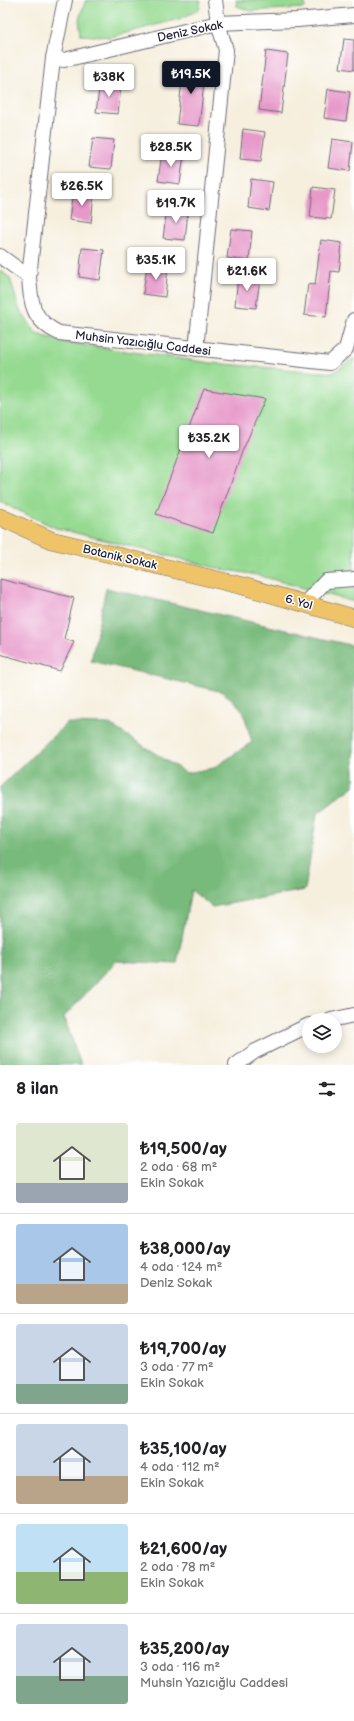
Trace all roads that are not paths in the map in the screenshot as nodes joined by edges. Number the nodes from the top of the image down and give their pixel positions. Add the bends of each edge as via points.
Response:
1 (65, 0) edge
2 (215, 0) edge
3 (354, 15) edge
4 (218, 23) junction
5 (53, 58) junction
6 (0, 256) edge
7 (29, 277) junction
8 (353, 328) edge
9 (196, 349) junction
10 (0, 517) edge
11 (354, 579) edge
12 (243, 586) joint
13 (304, 604) junction
14 (354, 618) edge
15 (354, 1015) edge
16 (342, 1018) edge
17 (302, 1028) edge
18 (236, 1065) edge

1 - 5 street, Muhsin Yazıcığlu Caddesi
2 - 4 street
3 - 4 street, Deniz Sokak
4 - 5 street, Deniz Sokak via 64,60
4 - 9 street via 226,50
5 - 7 street, Muhsin Yazıcığlu Caddesi
6 - 7 street
7 - 9 street, Muhsin Yazıcığlu Caddesi via 37,316 48,328 59,333
8 - 9 street, Muhsin Yazıcığlu Caddesi via 346,349 330,363
10 - 12 main road, Botanik Sokak via 51,540
11 - 13 street via 326,581
12 - 13 main road, 6. Yol
13 - 14 main road, 6. Yol
15 - 16 street
17 - 18 street via 254,1052

